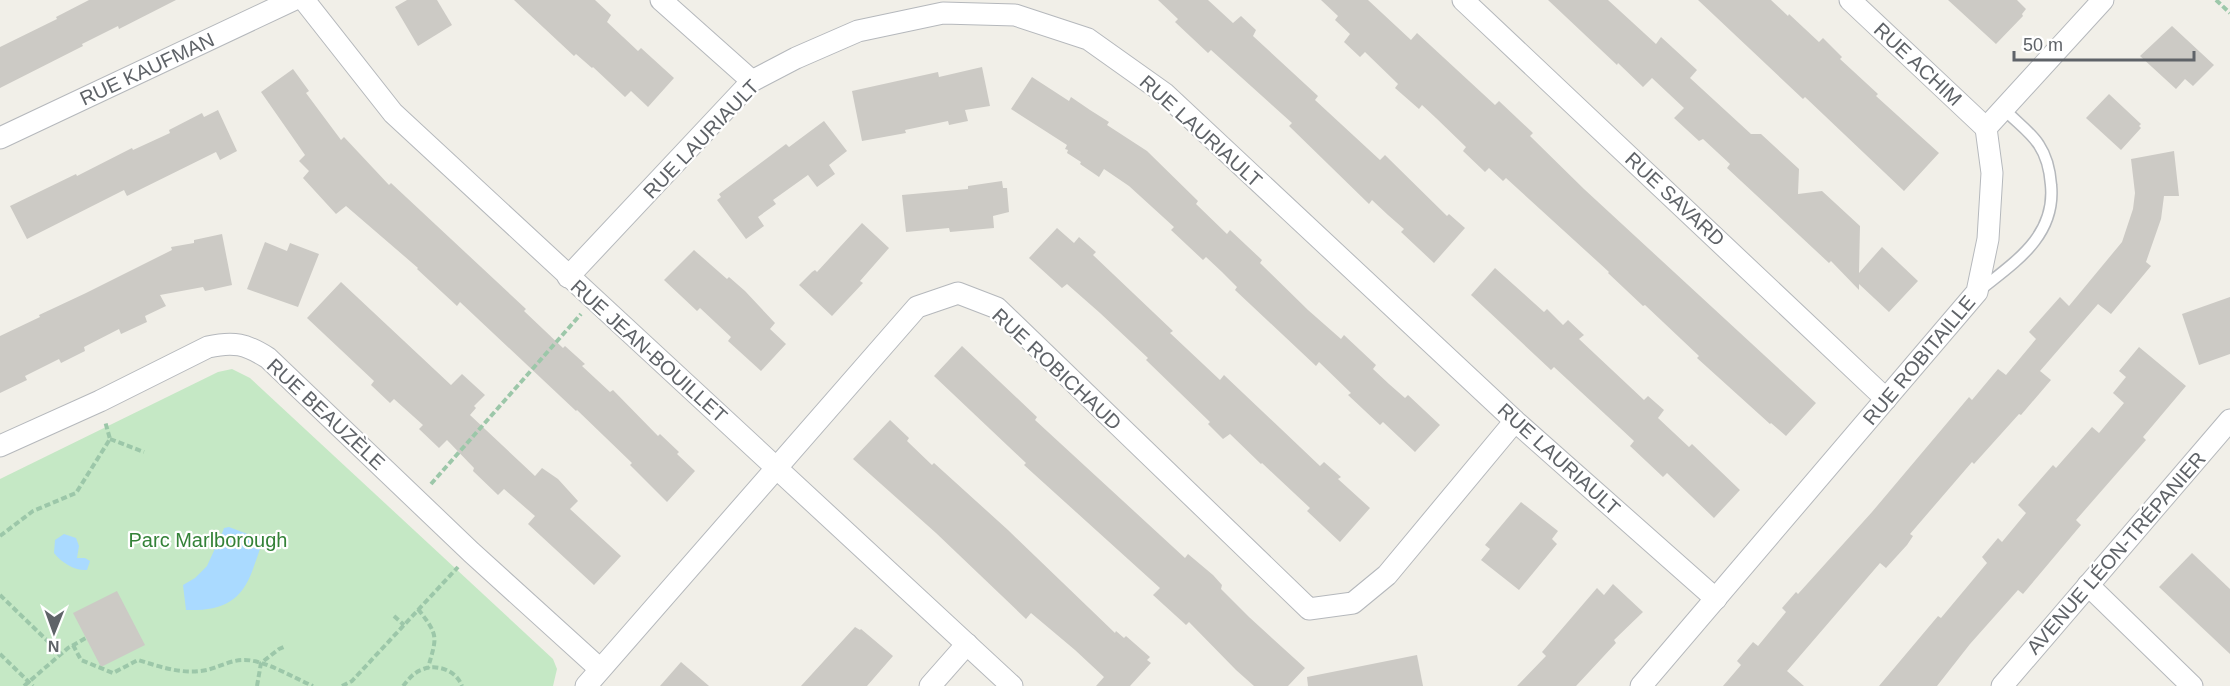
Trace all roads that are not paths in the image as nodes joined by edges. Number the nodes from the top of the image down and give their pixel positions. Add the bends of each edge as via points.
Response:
1 (294, 0) edge
2 (304, 0) edge
3 (661, 0) edge
4 (1463, 0) edge
5 (1850, 0) edge
6 (2103, 0) edge
7 (752, 81) junction
8 (2004, 109) junction
9 (1986, 128) junction
10 (0, 138) edge
11 (568, 277) junction
12 (1977, 292) junction
13 (1886, 399) junction
14 (2230, 420) edge
15 (1515, 421) junction
16 (0, 446) edge
17 (776, 467) junction
18 (2088, 585) junction
19 (1716, 599) junction
20 (967, 644) junction
21 (600, 669) junction
22 (586, 686) edge
23 (930, 686) edge
24 (1012, 686) edge
25 (1641, 686) edge
26 (2002, 686) edge
27 (2192, 686) edge

1 - 10 street, RUE KAUFMAN
2 - 11 street, RUE JEAN-BOUILLET via 393,113
3 - 7 street
4 - 13 street, RUE SAVARD
5 - 9 street, RUE ACHIM
6 - 8 street
7 - 11 street, RUE LAURIAULT
7 - 15 street, RUE LAURIAULT via 858,31 943,12 1015,15 1088,39 1164,93
8 - 9 street
8 - 12 lane via 2039,145 2049,168 2053,200 2043,231 2023,255
9 - 12 street, RUE ROBITAILLE via 1992,173 1988,239
11 - 17 street, RUE JEAN-BOUILLET
12 - 13 street, RUE ROBITAILLE
13 - 19 street, RUE ROBITAILLE
14 - 18 street, AVENUE LÉON-TRÉPANIER
15 - 17 street, RUE ROBICHAUD via 1387,575 1353,603 1309,609 997,309 958,293 917,307
15 - 19 street, RUE LAURIAULT
16 - 21 street, RUE BEAUZÈLE via 208,347 239,344 268,358
17 - 20 street, RUE JEAN-BOUILLET
17 - 21 street, RUE ROBICHAUD
18 - 26 street, AVENUE LÉON-TRÉPANIER
18 - 27 street
19 - 25 street, RUE ROBITAILLE
20 - 23 street
20 - 24 street, RUE JEAN-BOUILLET
21 - 22 street, RUE ROBICHAUD

